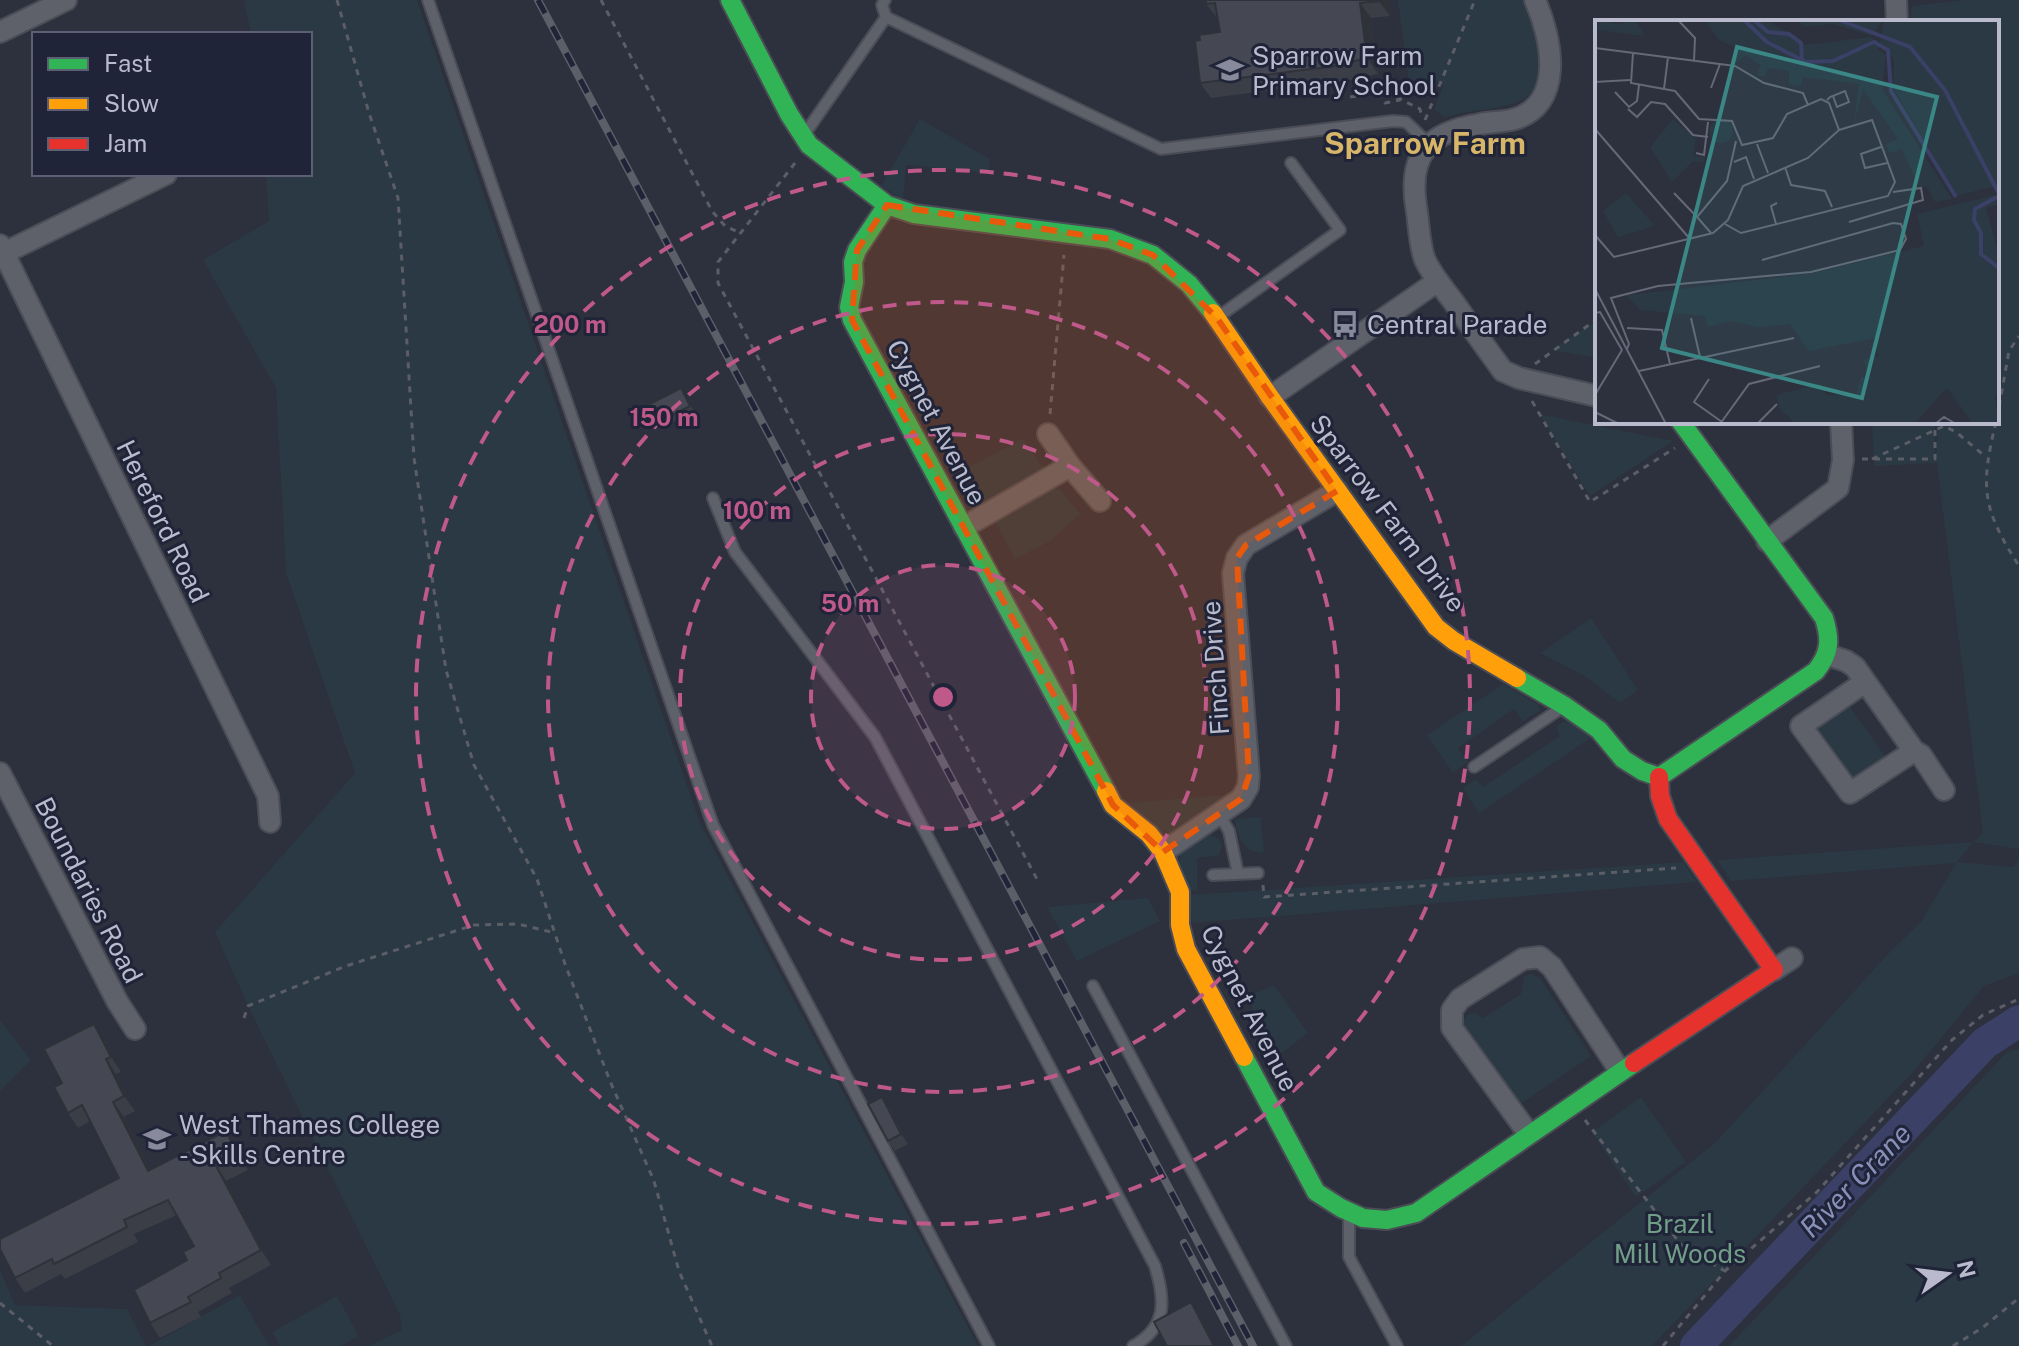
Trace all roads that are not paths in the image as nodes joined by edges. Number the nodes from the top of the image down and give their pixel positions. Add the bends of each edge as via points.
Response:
1 (66, 0) edge
2 (428, 0) edge
3 (885, 0) edge
4 (1535, 0) edge
5 (1896, 0) edge
6 (734, 1) edge
7 (886, 17) junction
8 (1897, 20) edge
9 (0, 32) edge
10 (806, 141) junction
11 (1428, 143) junction
12 (1291, 163) dead end
13 (162, 176) edge
14 (887, 205) junction
15 (2, 249) edge
16 (1438, 281) junction
17 (1217, 318) junction
18 (1595, 396) edge
19 (1270, 397) junction
20 (1841, 424) edge
21 (1686, 430) edge
22 (1048, 434) road end
23 (1070, 466) junction
24 (1337, 491) junction
25 (713, 498) dead end
26 (1100, 501) dead end
27 (964, 527) junction
28 (1767, 541) junction
29 (1828, 655) junction
30 (1865, 682) junction
31 (1565, 706) junction
32 (1914, 751) junction
33 (1474, 767) dead end
34 (0, 773) edge
35 (1659, 777) junction
36 (1944, 790) dead end
37 (1219, 814) junction
38 (270, 822) dead end
39 (1163, 852) junction
40 (1258, 873) dead end
41 (1238, 874) junction
42 (1213, 875) dead end
43 (1792, 958) dead end
44 (1774, 970) junction
45 (1093, 986) dead end
46 (135, 1029) dead end
47 (1620, 1071) junction
48 (1528, 1133) junction
49 (1349, 1214) junction
50 (989, 1346) edge
51 (1133, 1346) edge
52 (1286, 1346) edge
53 (1397, 1346) edge

1 - 9 street
2 - 50 lane via 713,825
3 - 7 lane
4 - 11 street via 1551,56 1549,83 1539,102 1511,120 1454,129
5 - 8 street
6 - 10 street, Sparrow Farm Drive
7 - 10 lane
7 - 11 lane via 1161,149 1393,121 1406,122
10 - 14 street, Sparrow Farm Drive
11 - 16 street via 1417,161 1413,185 1424,259
12 - 17 lane via 1340,230
13 - 15 street
14 - 17 street, Sparrow Farm Drive via 914,214 967,215 1110,239 1153,255 1189,284
14 - 27 street, Cygnet Avenue via 853,262 852,320
15 - 38 street, Hereford Road via 268,796
16 - 18 street via 1503,371
16 - 19 street
17 - 19 street, Sparrow Farm Drive
19 - 24 street, Sparrow Farm Drive
20 - 28 street via 1838,488
21 - 28 street
22 - 23 street
23 - 26 street
23 - 27 street
24 - 31 street, Sparrow Farm Drive via 1436,627
24 - 37 street, Finch Drive via 1246,545 1237,558 1233,573 1249,776 1241,799
25 - 51 lane via 735,552 875,737 1155,1266 1163,1294 1159,1321
27 - 39 street, Cygnet Avenue via 1113,805
28 - 29 street via 1824,618 1830,635
29 - 30 street via 1855,667
29 - 35 street via 1816,671
30 - 32 street
30 - 32 street via 1801,726 1850,793
31 - 33 lane
31 - 35 street, Sparrow Farm Drive via 1599,730 1623,759
32 - 36 street via 1926,760
34 - 46 street, Boundaries Road
35 - 44 street via 1668,819
37 - 39 street, Finch Drive
37 - 41 lane via 1229,831
39 - 49 street, Cygnet Avenue via 1180,892 1186,949 1316,1192
40 - 41 lane
41 - 42 lane
43 - 44 street, Cygnet Avenue
44 - 47 street, Cygnet Avenue
45 - 52 lane
47 - 48 street, Cygnet Avenue
47 - 48 street via 1552,967 1540,957 1523,959 1460,999 1452,1010 1452,1028
48 - 49 street, Cygnet Avenue via 1416,1213 1373,1221
49 - 53 lane via 1349,1257

